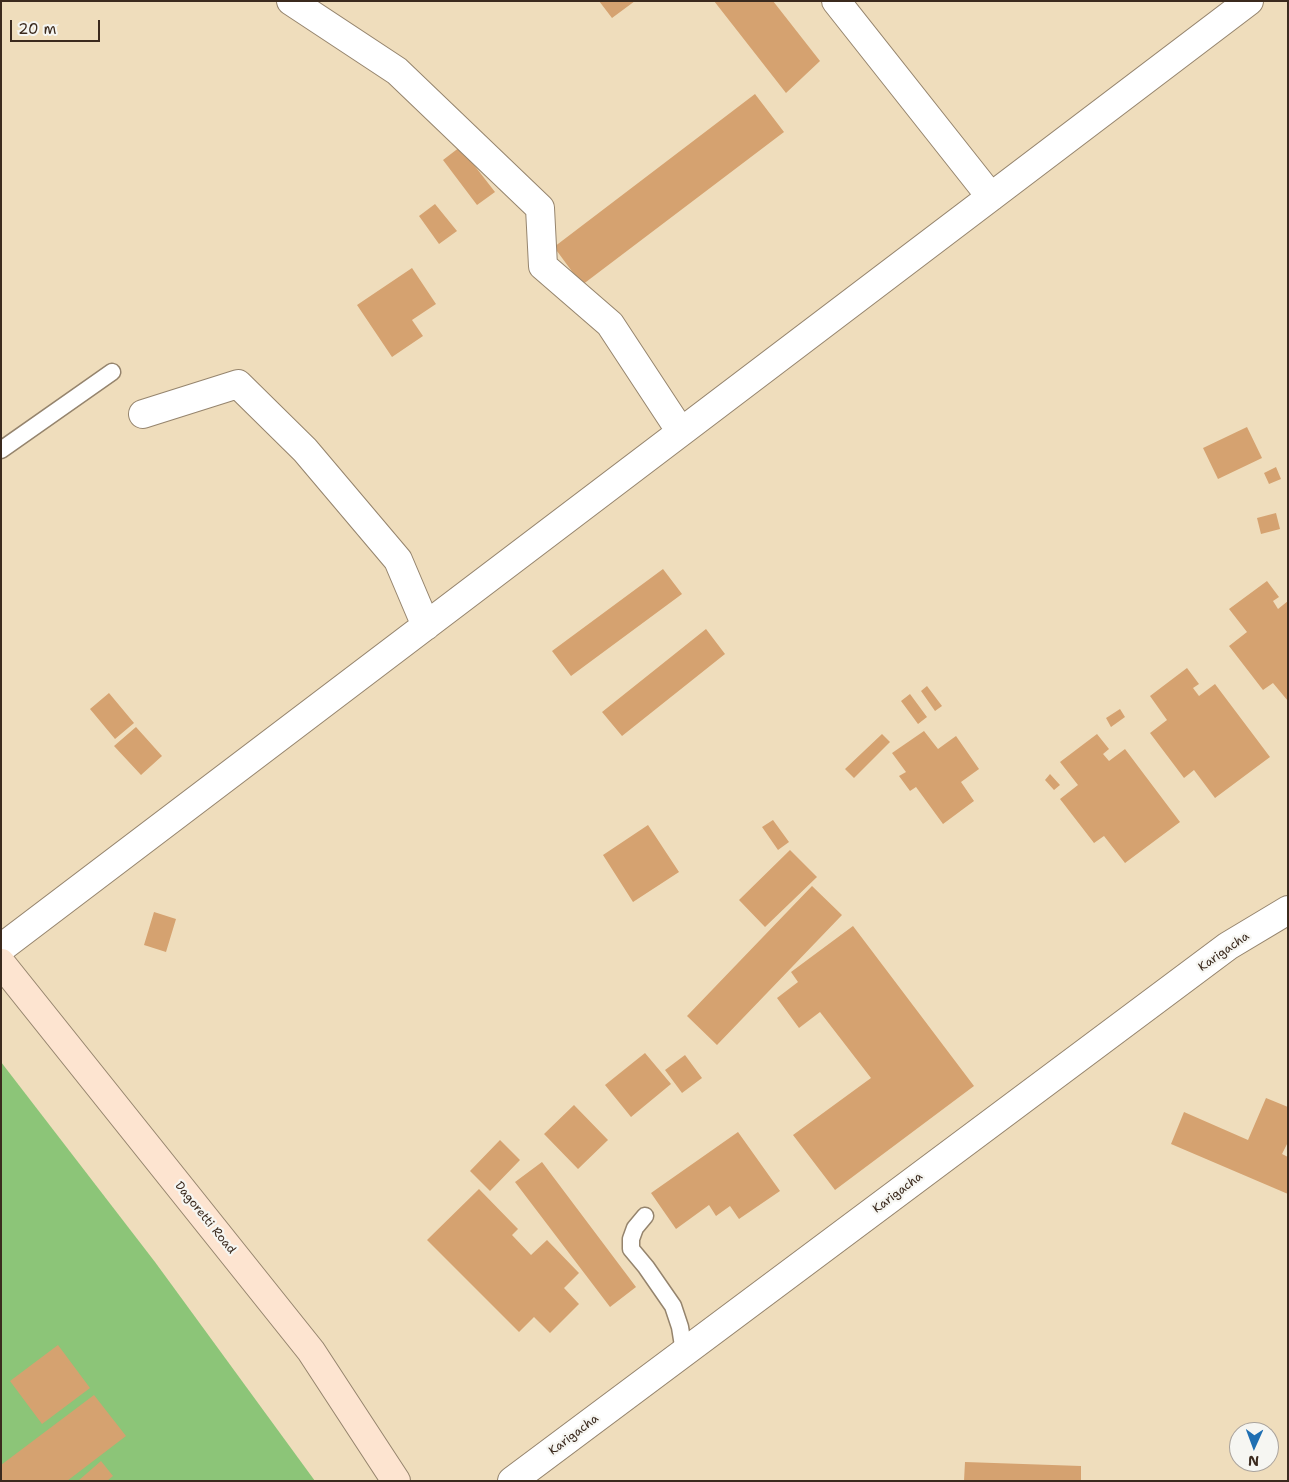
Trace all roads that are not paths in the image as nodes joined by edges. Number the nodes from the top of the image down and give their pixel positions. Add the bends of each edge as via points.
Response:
1 (291, 1) edge
2 (836, 1) edge
3 (1249, 1) edge
4 (991, 197) junction
5 (112, 372) dead end
6 (143, 414) dead end
7 (681, 432) junction
8 (1, 450) edge
9 (426, 626) junction
10 (1288, 910) edge
11 (1, 948) edge
12 (1, 963) edge
13 (645, 1216) dead end
14 (684, 1352) junction
15 (396, 1481) edge
16 (512, 1481) edge

1 - 7 street via 397,71 540,208 543,266 610,324
2 - 4 street
3 - 4 street
4 - 7 street
5 - 8 lane
6 - 9 street via 238,384 305,450 398,560
7 - 9 street
9 - 11 street
10 - 14 street, Karigacha via 1228,946
12 - 15 main road, Dagoretti Road via 311,1351
13 - 14 lane via 635,1228 631,1249 673,1306
14 - 16 street, Karigacha

